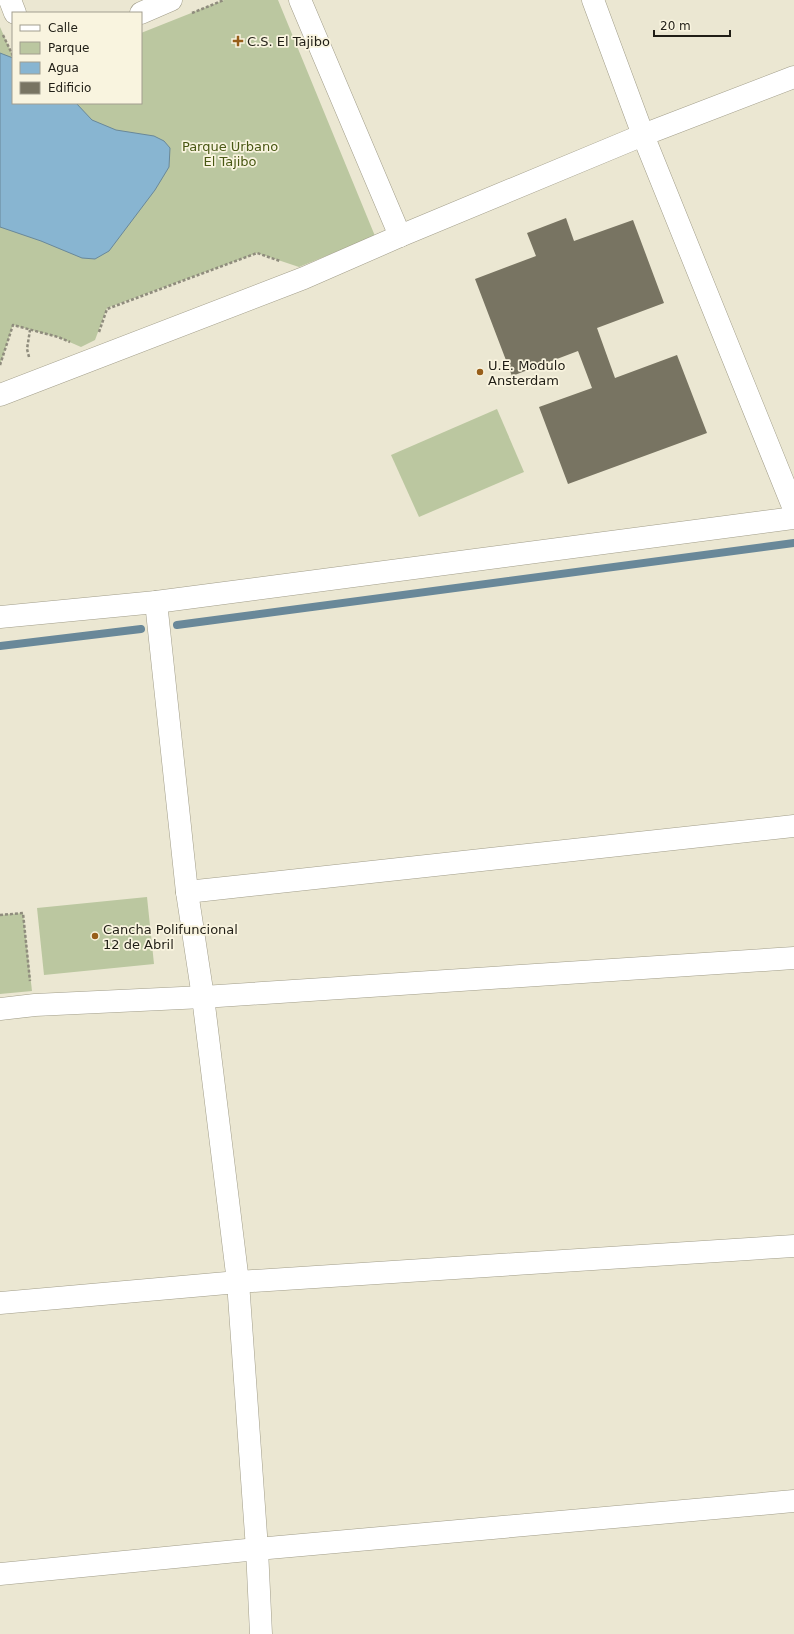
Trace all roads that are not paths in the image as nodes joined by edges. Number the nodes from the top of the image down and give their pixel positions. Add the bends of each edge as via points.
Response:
1 (10, 0) edge
2 (172, 0) edge
3 (300, 0) edge
4 (593, 0) edge
5 (15, 12) edge
6 (142, 13) edge
7 (794, 77) edge
8 (643, 135) junction
9 (400, 236) junction
10 (0, 395) edge
11 (794, 509) edge
12 (794, 518) edge
13 (156, 602) junction
14 (0, 617) edge
15 (794, 826) edge
16 (187, 892) junction
17 (794, 958) edge
18 (203, 997) junction
19 (0, 1009) edge
20 (794, 1246) edge
21 (238, 1282) junction
22 (0, 1303) edge
23 (794, 1501) edge
24 (257, 1549) junction
25 (0, 1574) edge
26 (261, 1634) edge

1 - 5 street
2 - 6 street
3 - 9 street
4 - 8 street
7 - 8 street
8 - 9 street
8 - 11 street
9 - 10 street via 304,278
12 - 13 street
13 - 14 street
13 - 16 street
15 - 16 street
16 - 18 street
17 - 18 street
18 - 19 street
18 - 21 street
20 - 21 street
21 - 22 street
21 - 24 street
23 - 24 street
24 - 25 street
24 - 26 street

